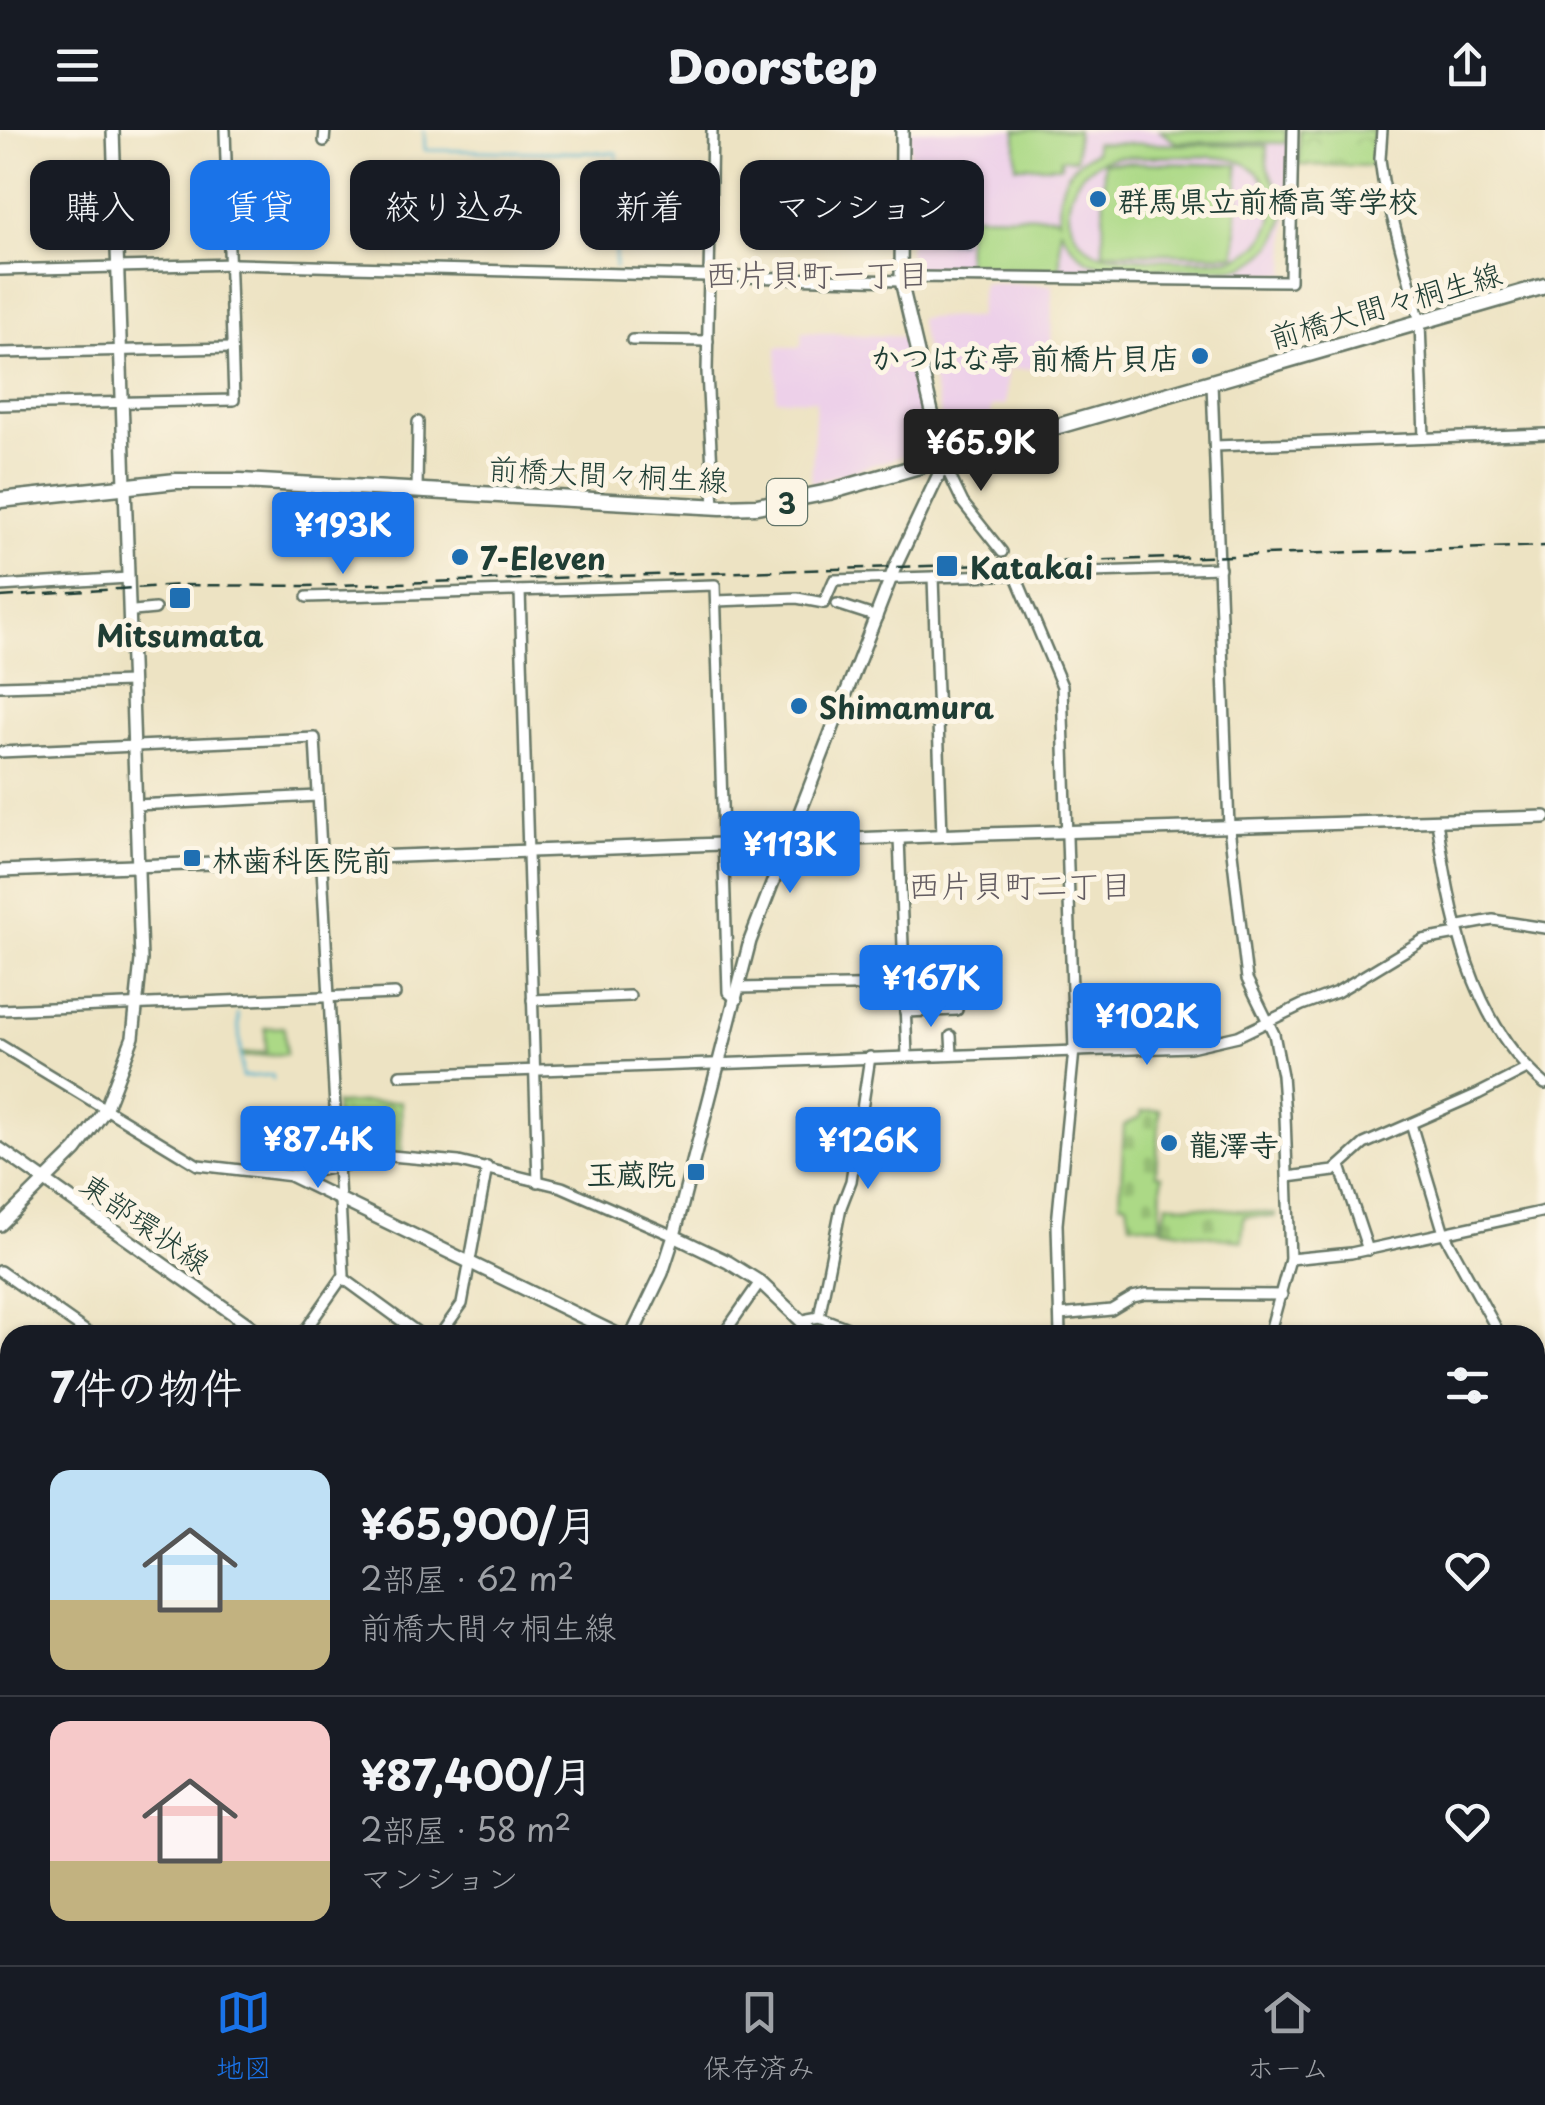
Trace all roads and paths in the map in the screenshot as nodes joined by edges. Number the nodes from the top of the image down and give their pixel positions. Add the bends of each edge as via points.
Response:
1 (113, 130) edge
2 (225, 130) edge
3 (712, 130) edge
4 (902, 130) edge
5 (1294, 130) edge
6 (1382, 130) edge
7 (230, 265) junction
8 (118, 268) junction
9 (0, 270) edge
10 (709, 277) junction
11 (901, 280) junction
12 (1545, 286) edge
13 (1420, 322) junction
14 (632, 340) dead end
15 (708, 342) junction
16 (232, 348) junction
17 (120, 350) junction
18 (0, 353) edge
19 (1212, 383) junction
20 (122, 403) junction
21 (0, 405) edge
22 (418, 422) dead end
23 (1545, 434) edge
24 (1424, 438) junction
25 (1215, 446) junction
26 (942, 464) junction
27 (125, 489) junction
28 (417, 490) junction
29 (0, 500) edge
30 (714, 507) junction
31 (1002, 552) dead end
32 (1220, 568) junction
33 (1014, 574) junction
34 (933, 577) junction
35 (128, 578) junction
36 (892, 578) junction
37 (0, 586) edge
38 (520, 590) junction
39 (307, 597) dead end
40 (716, 601) junction
41 (838, 604) dead end
42 (155, 609) dead end
43 (134, 611) dead end
44 (877, 617) junction
45 (131, 682) junction
46 (0, 686) edge
47 (134, 745) junction
48 (0, 752) edge
49 (318, 796) junction
50 (136, 804) junction
51 (1545, 818) edge
52 (1438, 821) junction
53 (1229, 827) junction
54 (1068, 832) junction
55 (942, 836) junction
56 (900, 838) junction
57 (788, 842) junction
58 (724, 844) junction
59 (528, 851) junction
60 (320, 860) junction
61 (137, 868) junction
62 (0, 871) edge
63 (1545, 928) edge
64 (1456, 931) junction
65 (903, 985) junction
66 (395, 994) dead end
67 (737, 994) junction
68 (630, 996) dead end
69 (328, 997) junction
70 (532, 1000) junction
71 (138, 1003) junction
72 (0, 1009) edge
73 (957, 1010) dead end
74 (904, 1012) junction
75 (1269, 1021) junction
76 (951, 1036) dead end
77 (0, 1044) edge
78 (1074, 1050) junction
79 (952, 1055) junction
80 (907, 1056) junction
81 (870, 1058) junction
82 (720, 1061) junction
83 (1527, 1069) junction
84 (535, 1070) junction
85 (400, 1075) dead end
86 (1545, 1084) edge
87 (105, 1110) junction
88 (1411, 1124) junction
89 (0, 1150) edge
90 (1340, 1166) junction
91 (487, 1167) junction
92 (339, 1168) junction
93 (292, 1176) junction
94 (1288, 1177) junction
95 (43, 1180) junction
96 (538, 1182) junction
97 (339, 1198) junction
98 (1545, 1211) edge
99 (0, 1225) edge
100 (1444, 1233) junction
101 (674, 1236) junction
102 (1368, 1250) junction
103 (1290, 1258) junction
104 (470, 1261) junction
105 (0, 1270) edge
106 (343, 1278) junction
107 (760, 1282) junction
108 (1282, 1294) junction
109 (1060, 1315) junction
110 (819, 1317) junction
111 (77, 1325) edge
112 (249, 1325) edge
113 (309, 1325) edge
114 (406, 1325) edge
115 (447, 1325) edge
116 (599, 1325) edge
117 (637, 1325) edge
118 (730, 1325) edge
119 (806, 1325) joint
120 (840, 1325) edge
121 (1060, 1325) edge
122 (1272, 1325) edge
123 (1495, 1325) edge

1 - 8 street
2 - 7 street
3 - 10 street
4 - 11 street
5 - 11 street via 1290,281
6 - 13 street via 1383,180
7 - 8 street
7 - 10 street
7 - 16 street
8 - 9 street
8 - 17 street
10 - 11 street
10 - 15 street
11 - 26 street
12 - 13 main road, 前橋大間々桐生線 / 3
13 - 19 main road, 前橋大間々桐生線 / 3
13 - 24 street
14 - 15 street
15 - 30 street
16 - 17 street
16 - 20 street via 234,400
17 - 18 street
17 - 20 street
19 - 25 street
19 - 26 main road, 前橋大間々桐生線 / 3
20 - 21 street
20 - 27 street
22 - 28 street
23 - 24 street
24 - 25 street
25 - 32 street
26 - 30 main road, 前橋大間々桐生線 / 3 via 796,500
26 - 31 street
26 - 36 street
27 - 28 main road, 前橋大間々桐生線 / 3 via 209,481
27 - 29 main road, 前橋大間々桐生線 / 3
27 - 35 street
28 - 30 main road, 前橋大間々桐生線 / 3
32 - 33 street
32 - 53 street
33 - 34 street
33 - 54 street via 1062,681
34 - 36 street
34 - 55 street
35 - 37 street
35 - 45 street
36 - 40 street via 832,580 824,604 797,598
36 - 44 street
38 - 39 street
38 - 40 street via 713,584
38 - 59 street
40 - 58 street
41 - 44 street
42 - 43 street
44 - 57 street
45 - 46 street
45 - 47 street
47 - 48 street
47 - 49 street via 315,738
47 - 50 street
49 - 50 street
49 - 60 street
50 - 61 street
51 - 52 street
52 - 53 street
52 - 64 street
53 - 54 street
53 - 75 street via 1248,978
54 - 55 street
54 - 78 street
55 - 56 street
56 - 57 street
56 - 65 street
57 - 58 street
57 - 67 street
58 - 59 street
58 - 67 street via 728,992
59 - 60 street
59 - 70 street
60 - 61 street
60 - 69 street
61 - 62 street
61 - 71 street
63 - 64 street via 1493,920
64 - 75 street via 1423,940 1337,992
64 - 83 street via 1504,1042
65 - 67 street
65 - 74 street
66 - 69 street
67 - 82 street
68 - 70 street
69 - 71 street
69 - 92 street
70 - 84 street
71 - 72 street
71 - 87 street via 129,1052
73 - 74 street
74 - 80 street
75 - 78 street via 1199,1046
75 - 94 street via 1282,1075
76 - 79 street
77 - 87 street
78 - 79 street
78 - 109 street via 1057,1224
79 - 80 street
80 - 81 street
81 - 82 street
81 - 110 street via 851,1182
82 - 84 street
82 - 101 street
83 - 86 street
83 - 88 street
84 - 85 street
84 - 96 street
87 - 93 street via 198,1165
87 - 95 street
88 - 90 street via 1364,1144
88 - 100 street
89 - 95 street, 東部環状線
90 - 94 street
90 - 102 street
91 - 92 street via 391,1156
91 - 96 street
91 - 104 street
92 - 93 street
92 - 97 street
93 - 97 street
94 - 103 street
95 - 99 street
95 - 112 street, 東部環状線
96 - 101 street
97 - 104 street
97 - 106 street
98 - 100 street
100 - 102 street
100 - 123 street
101 - 107 street
101 - 117 street
102 - 103 street
103 - 108 street
104 - 115 street via 462,1304
104 - 116 street
105 - 111 street
106 - 113 street
106 - 114 street
107 - 118 street
107 - 119 street
108 - 109 street via 1146,1294 1111,1310
108 - 122 street
109 - 121 street
110 - 119 street
110 - 120 street

